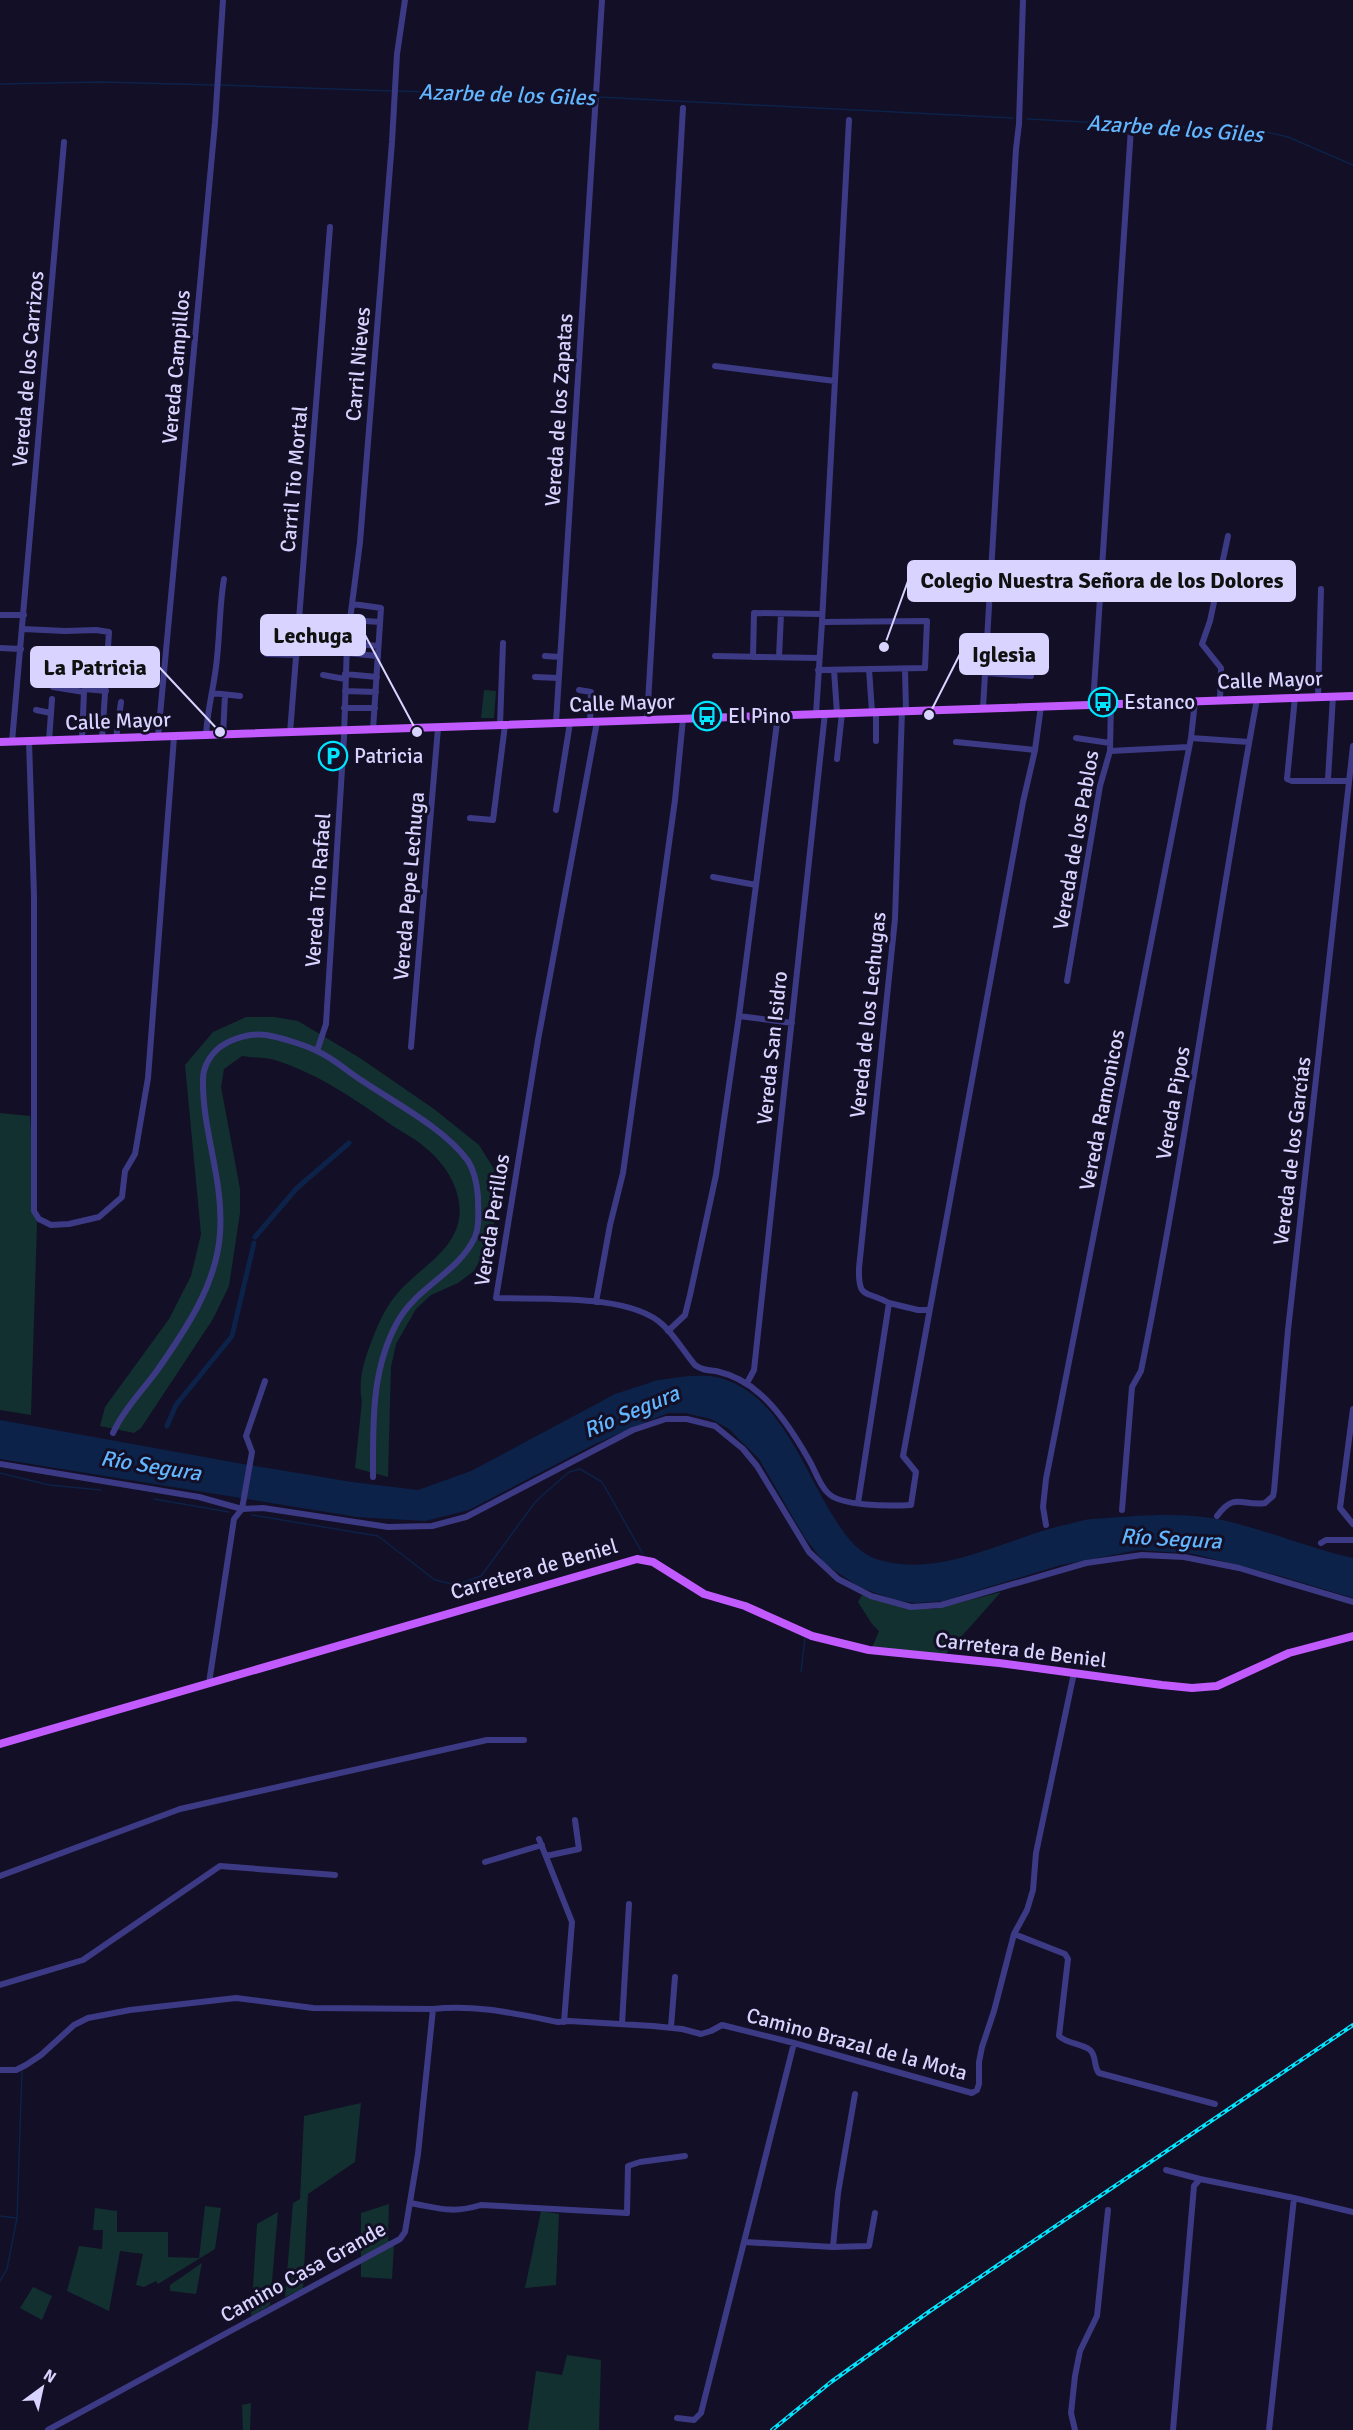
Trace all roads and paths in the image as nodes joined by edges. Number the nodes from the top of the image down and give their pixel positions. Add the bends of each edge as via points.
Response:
1 (223, 0) edge
2 (405, 0) edge
3 (602, 0) edge
4 (1023, 0) edge
5 (683, 108) dead end
6 (849, 120) dead end
7 (1131, 128) dead end
8 (64, 142) dead end
9 (330, 227) dead end
10 (715, 366) dead end
11 (835, 381) junction
12 (1228, 536) dead end
13 (224, 579) dead end
14 (1322, 589) dead end
15 (353, 604) junction
16 (781, 614) junction
17 (822, 614) junction
18 (0, 615) edge
19 (24, 615) junction
20 (351, 620) junction
21 (380, 622) junction
22 (822, 622) junction
23 (23, 629) junction
24 (278, 638) junction
25 (298, 638) junction
26 (347, 643) junction
27 (503, 643) dead end
28 (378, 646) junction
29 (0, 648) edge
30 (21, 649) junction
31 (346, 653) junction
32 (278, 654) junction
33 (297, 655) junction
34 (378, 656) junction
35 (545, 656) dead end
36 (715, 656) dead end
37 (560, 657) junction
38 (753, 657) junction
39 (779, 657) junction
40 (819, 658) junction
41 (868, 669) junction
42 (904, 669) junction
43 (818, 670) junction
44 (834, 670) junction
45 (986, 673) junction
46 (58, 674) dead end
47 (323, 675) dead end
48 (1031, 676) dead end
49 (345, 677) junction
50 (377, 677) junction
51 (535, 677) dead end
52 (558, 678) junction
53 (579, 690) dead end
54 (106, 691) junction
55 (345, 691) junction
56 (84, 692) junction
57 (376, 692) junction
58 (212, 693) junction
59 (225, 695) junction
60 (240, 696) dead end
61 (1333, 696) junction
62 (1353, 696) edge
63 (1318, 697) junction
64 (1295, 698) junction
65 (52, 699) dead end
66 (1257, 699) junction
67 (1220, 700) junction
68 (1195, 701) junction
69 (121, 702) dead end
70 (1093, 704) junction
71 (1111, 704) junction
72 (1041, 706) junction
73 (344, 708) junction
74 (375, 708) junction
75 (983, 708) junction
76 (36, 710) dead end
77 (904, 711) junction
78 (874, 712) junction
79 (51, 713) junction
80 (825, 713) junction
81 (839, 713) junction
82 (816, 714) junction
83 (778, 715) junction
84 (683, 719) junction
85 (647, 720) junction
86 (593, 722) junction
87 (556, 723) junction
88 (570, 723) junction
89 (502, 725) junction
90 (438, 728) junction
91 (373, 730) junction
92 (344, 731) junction
93 (290, 733) junction
94 (223, 735) junction
95 (206, 736) junction
96 (158, 737) junction
97 (174, 737) junction
98 (1076, 738) dead end
99 (1191, 738) junction
100 (102, 739) junction
101 (116, 739) junction
102 (82, 740) junction
103 (29, 741) junction
104 (49, 741) junction
105 (876, 741) dead end
106 (0, 742) edge
107 (12, 742) junction
108 (956, 742) dead end
109 (1249, 742) junction
110 (1110, 743) junction
111 (1353, 746) edge
112 (1189, 747) junction
113 (1035, 750) junction
114 (1110, 751) junction
115 (837, 759) dead end
116 (1328, 779) junction
117 (1349, 781) junction
118 (556, 810) dead end
119 (470, 818) dead end
120 (713, 877) dead end
121 (756, 885) junction
122 (1067, 981) dead end
123 (739, 1016) junction
124 (792, 1023) junction
125 (411, 1047) dead end
126 (317, 1050) junction
127 (596, 1302) junction
128 (889, 1303) junction
129 (928, 1310) junction
130 (668, 1331) junction
131 (265, 1381) dead end
132 (747, 1383) junction
133 (1353, 1409) edge
134 (113, 1434) dead end
135 (0, 1464) edge
136 (373, 1477) dead end
137 (858, 1503) junction
138 (242, 1509) junction
139 (1122, 1510) dead end
140 (1217, 1516) dead end
141 (1353, 1524) edge
142 (1046, 1525) dead end
143 (1353, 1540) edge
144 (1321, 1543) dead end
145 (1353, 1602) edge
146 (1353, 1636) edge
147 (1074, 1673) junction
148 (209, 1683) junction
149 (524, 1740) dead end
150 (0, 1744) edge
151 (575, 1820) dead end
152 (546, 1856) junction
153 (485, 1862) dead end
154 (335, 1875) dead end
155 (0, 1876) edge
156 (629, 1904) dead end
157 (1014, 1934) junction
158 (675, 1977) dead end
159 (0, 1985) edge
160 (433, 2009) junction
161 (564, 2022) junction
162 (622, 2024) junction
163 (671, 2027) junction
164 (794, 2043) junction
165 (0, 2070) edge
166 (855, 2094) dead end
167 (1215, 2104) dead end
168 (685, 2156) dead end
169 (1166, 2170) dead end
170 (1200, 2179) junction
171 (1294, 2198) junction
172 (410, 2203) junction
173 (1108, 2210) dead end
174 (1353, 2212) edge
175 (875, 2213) dead end
176 (744, 2242) junction
177 (832, 2247) junction
178 (677, 2418) dead end
179 (48, 2430) edge
180 (1075, 2430) edge
181 (1173, 2430) edge
182 (1269, 2430) edge

1 - 96 street, Vereda Campillos
2 - 15 street, Carril Nieves via 397,54
3 - 37 street, Vereda de los Zapatas
4 - 45 street
5 - 85 street
6 - 11 street
7 - 70 street
8 - 19 street, Vereda de los Carrizos
9 - 25 street, Carril Tio Mortal
10 - 11 street
11 - 17 street
12 - 67 street via 1203,644 1221,668
13 - 58 street
14 - 63 street
15 - 20 street, Carril Nieves
15 - 21 street via 381,608
16 - 17 street
16 - 38 street via 754,614
16 - 39 street
17 - 22 street
18 - 19 street
19 - 23 street, Vereda de los Carrizos
20 - 21 street
20 - 26 street, Carril Nieves
21 - 28 street
22 - 40 street
22 - 42 street via 927,621 925,668
23 - 30 street, Vereda de los Carrizos
23 - 54 street via 109,632
24 - 25 street
24 - 32 street
24 - 32 street via 267,637 267,654
25 - 33 street, Carril Tio Mortal
26 - 28 street
26 - 31 street, Carril Nieves
27 - 89 street
28 - 34 street
29 - 30 street
30 - 107 street, Vereda de los Carrizos
31 - 34 street
31 - 49 street, Carril Nieves
32 - 33 street
33 - 93 street, Carril Tio Mortal
34 - 50 street
35 - 37 street
36 - 38 street
37 - 52 street, Vereda de los Zapatas
38 - 39 street
39 - 40 street
40 - 43 street
41 - 42 street
41 - 44 street
41 - 78 street
42 - 77 street
43 - 44 street
43 - 82 street
44 - 81 street
45 - 48 street
45 - 75 street
46 - 56 street via 53,687
47 - 49 street
49 - 50 street
49 - 55 street, Carril Nieves
50 - 57 street
51 - 52 street
52 - 87 street, Vereda de los Zapatas
53 - 86 street via 591,692
54 - 56 street
54 - 100 street
55 - 57 street
55 - 73 street, Carril Nieves
56 - 102 street
57 - 74 street
58 - 59 street
58 - 95 street
59 - 60 street
59 - 94 street
61 - 62 main road, Calle Mayor
61 - 63 main road, Calle Mayor
61 - 116 street
63 - 64 main road, Calle Mayor
64 - 66 main road, Calle Mayor
64 - 116 street via 1287,779
65 - 79 street
66 - 67 main road, Calle Mayor
66 - 109 street, Vereda Pipos
67 - 68 main road, Calle Mayor
68 - 71 main road, Calle Mayor
68 - 99 street, Vereda Ramonicos
69 - 101 street
70 - 71 main road, Calle Mayor
70 - 72 main road, Calle Mayor
71 - 110 street, Vereda de los Pablos
72 - 75 main road, Calle Mayor
72 - 113 street
73 - 74 street
73 - 92 street, Carril Nieves
74 - 91 street
75 - 77 main road, Calle Mayor
76 - 79 street
77 - 78 main road, Calle Mayor
77 - 128 street, Vereda de los Lechugas via 895,920 859,1268 861,1289
78 - 81 main road, Calle Mayor
78 - 105 street
79 - 104 street
80 - 81 main road, Calle Mayor
80 - 82 main road, Calle Mayor
80 - 124 street, Vereda San Isidro
81 - 115 street
82 - 83 main road, Calle Mayor
83 - 84 main road, Calle Mayor
83 - 121 street
84 - 85 main road, Calle Mayor
84 - 127 street via 623,1173
85 - 86 main road, Calle Mayor
86 - 88 main road, Calle Mayor
86 - 127 street, Vereda Perillos via 496,1299
87 - 88 main road, Calle Mayor
87 - 89 main road, Calle Mayor
88 - 118 street
89 - 90 main road, Calle Mayor
89 - 119 street via 493,819
90 - 91 main road, Calle Mayor
90 - 125 street, Vereda Pepe Lechuga
91 - 92 main road, Calle Mayor
92 - 93 main road, Calle Mayor
92 - 126 street, Vereda Tio Rafael via 326,1024
93 - 94 main road, Calle Mayor
94 - 95 main road, Calle Mayor
95 - 97 main road, Calle Mayor
96 - 97 main road, Calle Mayor
96 - 101 main road, Calle Mayor
97 - 103 street via 148,1078 135,1154 125,1171 122,1197 99,1217 62,1225 39,1220 34,1211 34,895
98 - 110 street
99 - 109 street
99 - 112 street, Vereda Ramonicos
100 - 101 main road, Calle Mayor
100 - 102 main road, Calle Mayor
102 - 104 main road, Calle Mayor
103 - 104 main road, Calle Mayor
103 - 107 main road, Calle Mayor
106 - 107 main road, Calle Mayor
108 - 113 street
109 - 139 street, Vereda Pipos via 1192,1098 1141,1371 1132,1388
110 - 114 street, Vereda de los Pablos
111 - 117 street, Vereda de los Garcías
112 - 114 street
112 - 142 street, Vereda Ramonicos via 1046,1479
113 - 129 street
114 - 122 street, Vereda de los Pablos via 1100,786
116 - 117 street
117 - 140 street, Vereda de los Garcías via 1274,1491 1265,1503 1235,1500
120 - 121 street
121 - 123 street
123 - 124 street
123 - 130 street via 716,1175 686,1315
124 - 132 street, Vereda San Isidro via 754,1370
126 - 134 street via 266,1035 241,1036 210,1057 203,1077 220,1192 220,1235 211,1277 194,1313
126 - 136 street via 443,1135 468,1162 478,1192 475,1237 459,1260 410,1304 386,1344 373,1419
127 - 130 street, Vereda Perillos via 628,1306 647,1314
128 - 129 street
128 - 137 street
129 - 137 street via 903,1456 916,1472 911,1505
130 - 132 street, Vereda Perillos via 694,1365
131 - 138 street via 246,1436 252,1452
132 - 137 street, Vereda Perillos via 779,1414 827,1493
133 - 141 street via 1340,1508
135 - 138 street via 199,1497
138 - 145 street via 262,1508 388,1527 432,1526 466,1517 633,1430 666,1419 687,1419 715,1426 743,1449 809,1552 838,1579 871,1596 911,1607 941,1605 1086,1563 1142,1556 1184,1557 1239,1568
138 - 148 street via 234,1519
143 - 144 street
146 - 147 main road, Carretera de Beniel via 1289,1653 1222,1685 1207,1688
147 - 148 main road, Carretera de Beniel via 885,1653 821,1639 745,1606 704,1594 640,1558
147 - 157 street, Camino Brazal de la Mota via 1036,1853 1033,1890
148 - 150 main road, Carretera de Beniel
149 - 155 street via 487,1740 180,1809
151 - 152 street via 579,1849
152 - 153 street via 541,1842
152 - 161 street via 572,1922
154 - 159 street via 220,1866 84,1960
156 - 162 street
157 - 164 street, Camino Brazal de la Mota via 982,2047 979,2084 972,2093
157 - 167 street via 1065,1954 1068,1959 1059,2036 1089,2049 1099,2073
158 - 163 street
160 - 161 street, Camino Brazal de la Mota via 480,2009
160 - 165 street, Camino Brazal de la Mota via 313,2008 236,1998 130,2010 88,2018 16,2070
160 - 172 street, Camino Casa Grande
161 - 162 street, Camino Brazal de la Mota
162 - 163 street, Camino Brazal de la Mota
163 - 164 street, Camino Brazal de la Mota via 701,2034 722,2025
164 - 176 street
166 - 177 street
168 - 172 street via 628,2166 627,2213 481,2205 444,2211
169 - 170 street
170 - 171 street
170 - 181 street via 1194,2186
171 - 174 street
171 - 182 street
172 - 179 street, Camino Casa Grande via 400,2239
173 - 180 street via 1097,2316 1080,2351 1075,2376 1071,2413
175 - 177 street via 869,2246
176 - 177 street
176 - 178 street via 701,2413 694,2420

